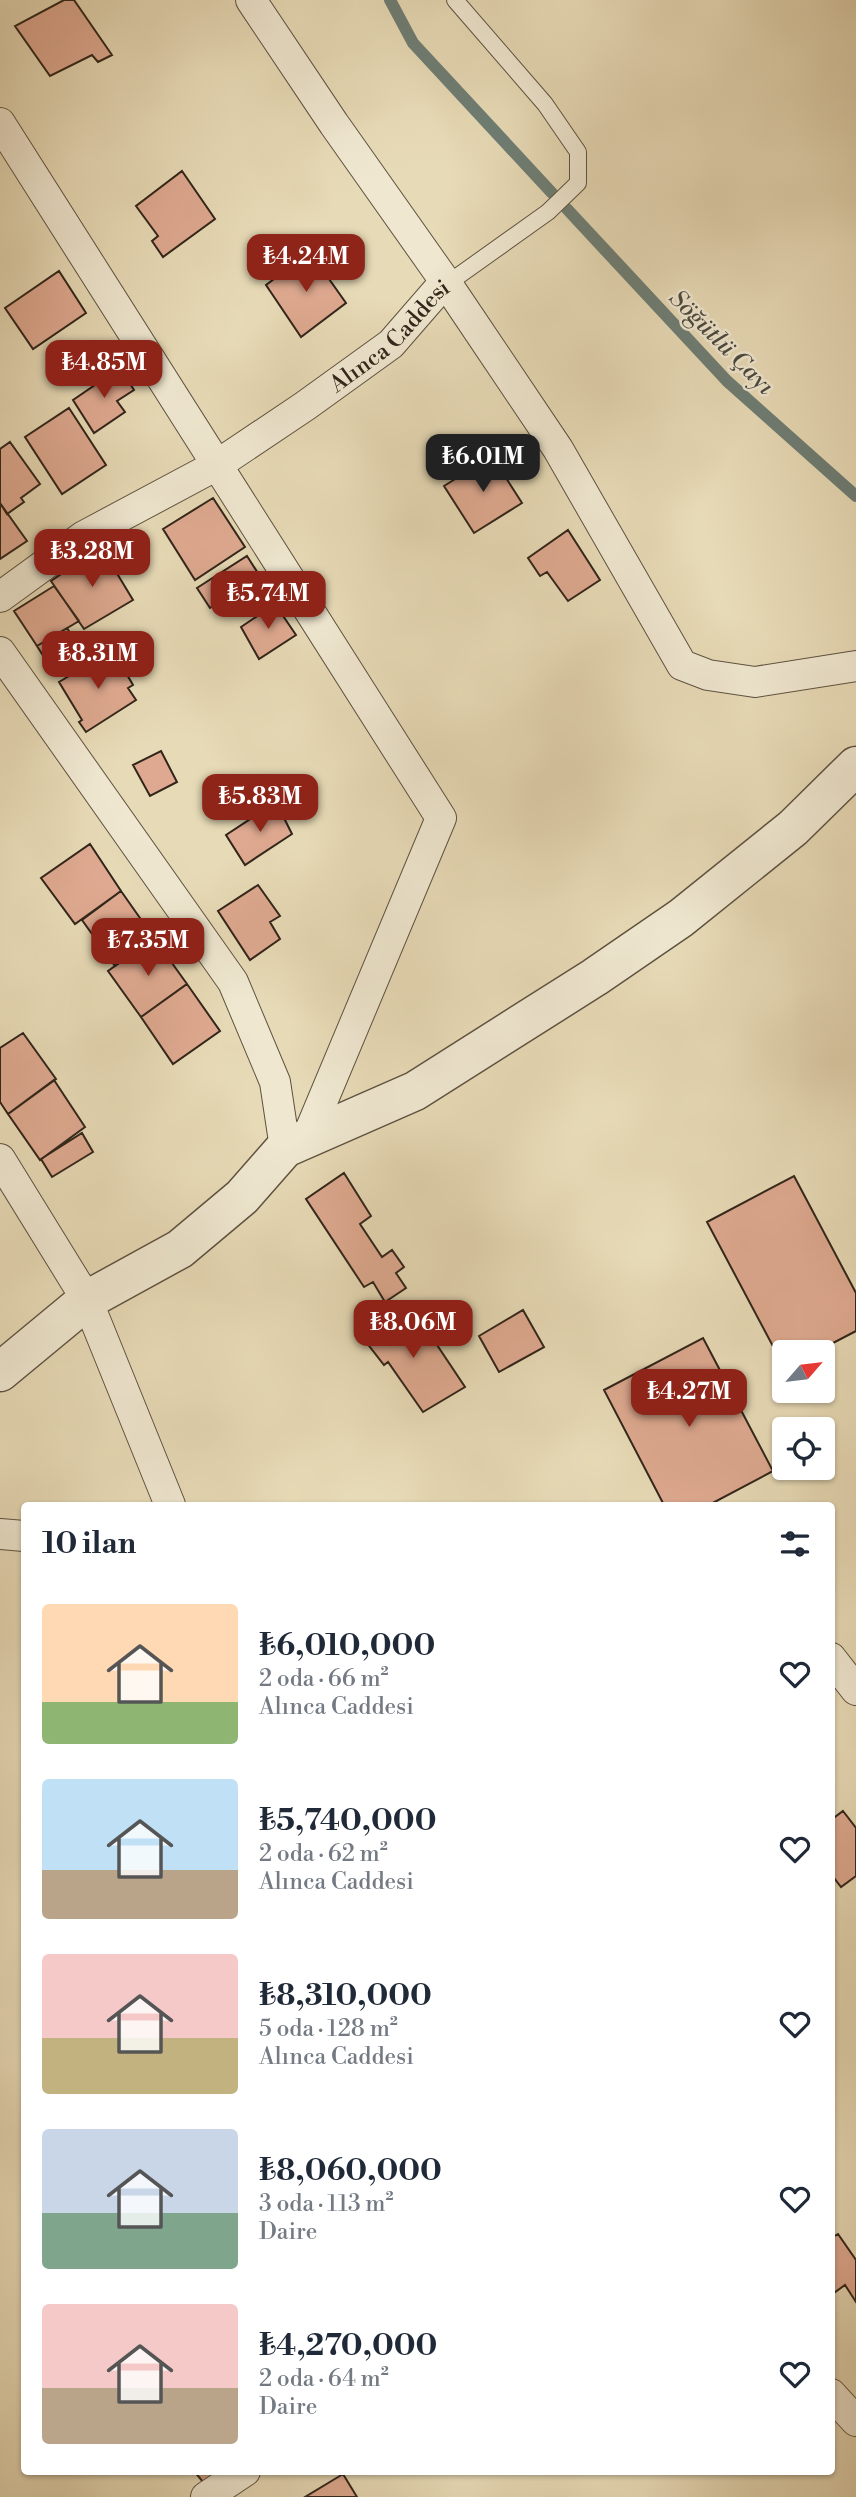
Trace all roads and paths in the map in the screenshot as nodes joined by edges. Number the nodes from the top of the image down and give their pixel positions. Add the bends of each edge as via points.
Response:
1 (251, 0) edge
2 (455, 0) edge
3 (0, 123) edge
4 (447, 284) junction
5 (217, 465) junction
6 (0, 597) edge
7 (0, 652) edge
8 (856, 666) edge
9 (856, 766) edge
10 (285, 1148) junction
11 (0, 1159) edge
12 (88, 1300) junction
13 (0, 1372) edge
14 (169, 1502) edge
15 (0, 1534) edge
16 (21, 1536) edge
17 (835, 1663) edge
18 (856, 1690) edge
19 (835, 2398) edge
20 (856, 2421) edge
21 (239, 2475) edge
22 (206, 2497) edge

1 - 4 street
2 - 4 lane, Alınca Caddesi via 545,104 578,152 578,183 548,212
3 - 5 street
4 - 5 street, Alınca Caddesi via 391,344
4 - 8 street via 558,449 682,665 708,675 755,682
5 - 6 street, Alınca Caddesi via 84,536
5 - 10 street via 441,818 309,1133
7 - 10 street via 233,982 275,1082
9 - 10 street via 793,828 681,918 595,977 415,1091
10 - 12 street via 242,1197 180,1249
11 - 12 street
12 - 13 street
12 - 14 street
15 - 16 street
17 - 18 street
19 - 20 street
21 - 22 street

